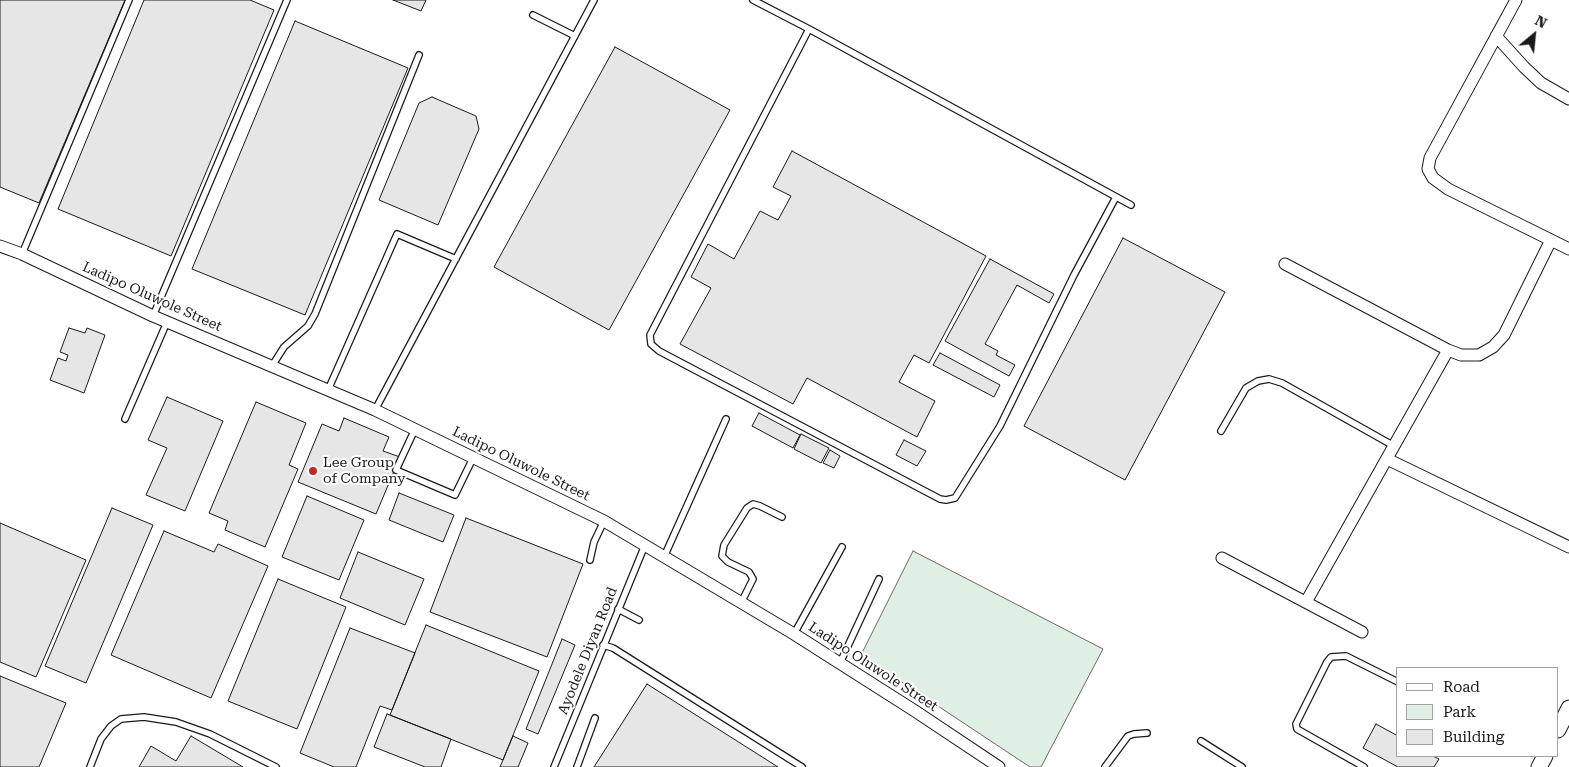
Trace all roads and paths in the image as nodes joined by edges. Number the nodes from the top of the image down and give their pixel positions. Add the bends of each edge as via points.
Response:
1 (129, 0) edge
2 (287, 0) edge
3 (594, 0) edge
4 (753, 0) edge
5 (1516, 0) edge
6 (766, 3) edge
7 (533, 15) dead end
8 (809, 29) junction
9 (575, 36) junction
10 (1496, 36) junction
11 (419, 55) dead end
12 (1569, 99) edge
13 (1116, 197) junction
14 (1131, 205) dead end
15 (1551, 240) junction
16 (0, 246) edge
17 (1569, 249) edge
18 (22, 254) junction
19 (456, 259) junction
20 (1286, 264) dead end
21 (153, 316) junction
22 (167, 322) junction
23 (1448, 350) junction
24 (272, 366) junction
25 (328, 390) junction
26 (375, 410) junction
27 (125, 420) dead end
28 (726, 420) dead end
29 (415, 429) junction
30 (1220, 431) dead end
31 (1394, 446) junction
32 (473, 458) junction
33 (1386, 459) junction
34 (782, 517) dead end
35 (604, 522) junction
36 (645, 545) junction
37 (842, 547) dead end
38 (1569, 547) edge
39 (664, 556) junction
40 (1222, 558) dead end
41 (590, 560) dead end
42 (879, 579) dead end
43 (1306, 602) junction
44 (741, 603) junction
45 (618, 609) junction
46 (639, 620) dead end
47 (1362, 632) dead end
48 (794, 634) junction
49 (604, 645) junction
50 (840, 663) junction
51 (1396, 681) edge
52 (1568, 713) edge
53 (595, 718) dead end
54 (1559, 728) edge
55 (1148, 733) dead end
56 (1201, 741) dead end
57 (90, 767) edge
58 (276, 767) edge
59 (554, 767) edge
60 (577, 767) edge
61 (802, 767) edge
62 (998, 767) edge
63 (1106, 767) edge
64 (1242, 767) edge
65 (1364, 767) edge

1 - 18 lane
2 - 21 lane
3 - 9 lane
4 - 6 lane
5 - 10 street
6 - 8 lane
7 - 9 lane
8 - 13 lane
8 - 13 lane via 650,335 651,344 659,351 940,498 955,498 1000,426
9 - 19 lane
10 - 12 street via 1541,83
10 - 15 street via 1430,158 1428,169 1433,178 1448,189
11 - 24 lane via 315,314
13 - 14 lane
15 - 17 street
15 - 23 street via 1504,335 1493,347 1479,355 1461,355
16 - 18 street, Ladipo Oluwole Street
18 - 21 street, Ladipo Oluwole Street
19 - 25 lane via 397,234
19 - 26 lane
20 - 23 street
21 - 22 street, Ladipo Oluwole Street
22 - 24 street, Ladipo Oluwole Street
22 - 27 lane
23 - 31 street
24 - 25 street, Ladipo Oluwole Street
25 - 26 street, Ladipo Oluwole Street
26 - 29 street, Ladipo Oluwole Street
28 - 39 lane
29 - 32 street, Ladipo Oluwole Street
29 - 32 lane via 396,470 455,496
30 - 31 lane via 1246,388 1269,379 1282,383
31 - 33 street
32 - 35 street, Ladipo Oluwole Street
33 - 38 street
33 - 43 street
34 - 44 lane via 753,504 747,508 724,545 722,556 749,572 753,578
35 - 36 street, Ladipo Oluwole Street
35 - 41 lane
36 - 39 street, Ladipo Oluwole Street
36 - 45 lane, Ayodele Diyan Road
37 - 48 lane
39 - 44 street, Ladipo Oluwole Street
40 - 43 street
42 - 50 lane
43 - 47 street
44 - 48 street, Ladipo Oluwole Street
45 - 46 lane
45 - 49 lane, Ayodele Diyan Road
48 - 50 street, Ladipo Oluwole Street
49 - 59 lane, Ayodele Diyan Road
49 - 61 lane
50 - 62 street, Ladipo Oluwole Street
51 - 65 lane via 1346,656 1331,657 1296,724 1297,729
52 - 54 street
53 - 60 lane
55 - 63 lane via 1128,736
56 - 64 lane
57 - 58 lane via 101,739 111,726 121,719 144,717 176,722 210,734

